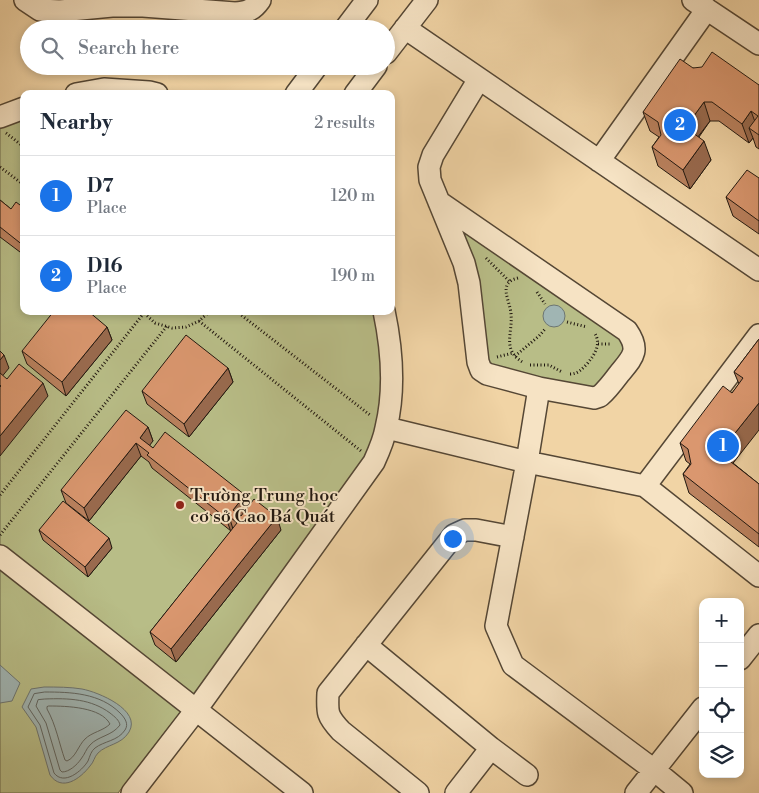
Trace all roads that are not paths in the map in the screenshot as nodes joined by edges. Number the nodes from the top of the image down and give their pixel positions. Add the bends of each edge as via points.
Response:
1 (25, 0) edge
2 (217, 0) edge
3 (260, 0) edge
4 (427, 0) edge
5 (366, 1) edge
6 (700, 5) edge
7 (235, 13) junction
8 (352, 20) edge
9 (405, 28) junction
10 (395, 41) edge
11 (759, 44) edge
12 (310, 75) edge
13 (369, 75) edge
14 (479, 79) junction
15 (98, 90) edge
16 (119, 90) edge
17 (299, 90) edge
18 (358, 90) edge
19 (20, 110) edge
20 (0, 117) edge
21 (599, 161) junction
22 (439, 202) junction
23 (759, 270) edge
24 (385, 315) edge
25 (759, 335) edge
26 (539, 388) junction
27 (386, 428) junction
28 (527, 462) junction
29 (645, 486) junction
30 (513, 537) junction
31 (0, 556) edge
32 (759, 576) edge
33 (759, 635) edge
34 (366, 645) junction
35 (744, 654) edge
36 (196, 710) junction
37 (699, 713) edge
38 (491, 748) junction
39 (654, 770) junction
40 (527, 775) dead end
41 (132, 793) edge
42 (302, 793) edge
43 (418, 793) edge
44 (456, 793) edge
45 (636, 793) edge
46 (682, 793) edge

1 - 7 street via 40,10 143,6
2 - 7 street
3 - 7 street via 254,8
4 - 9 street
5 - 8 street
6 - 11 street
6 - 21 street
9 - 10 street
9 - 14 street
12 - 17 street
13 - 18 street
14 - 21 street
14 - 22 street via 433,155 430,180
15 - 16 street
19 - 20 street
21 - 23 street
22 - 26 street via 464,262 481,370
22 - 26 street via 627,331 633,339 632,358 600,396 594,398
24 - 27 street via 392,395
25 - 29 street
26 - 28 street
27 - 28 street
27 - 36 street via 374,462
28 - 29 street
28 - 30 street
29 - 32 street
30 - 34 street via 476,530 454,535
30 - 39 street via 496,626 514,665
31 - 36 street
33 - 35 street
34 - 38 street
34 - 43 street via 328,693 327,708 331,720
36 - 41 street
36 - 42 street
37 - 39 street
38 - 40 street
38 - 44 street
39 - 45 street
39 - 46 street

